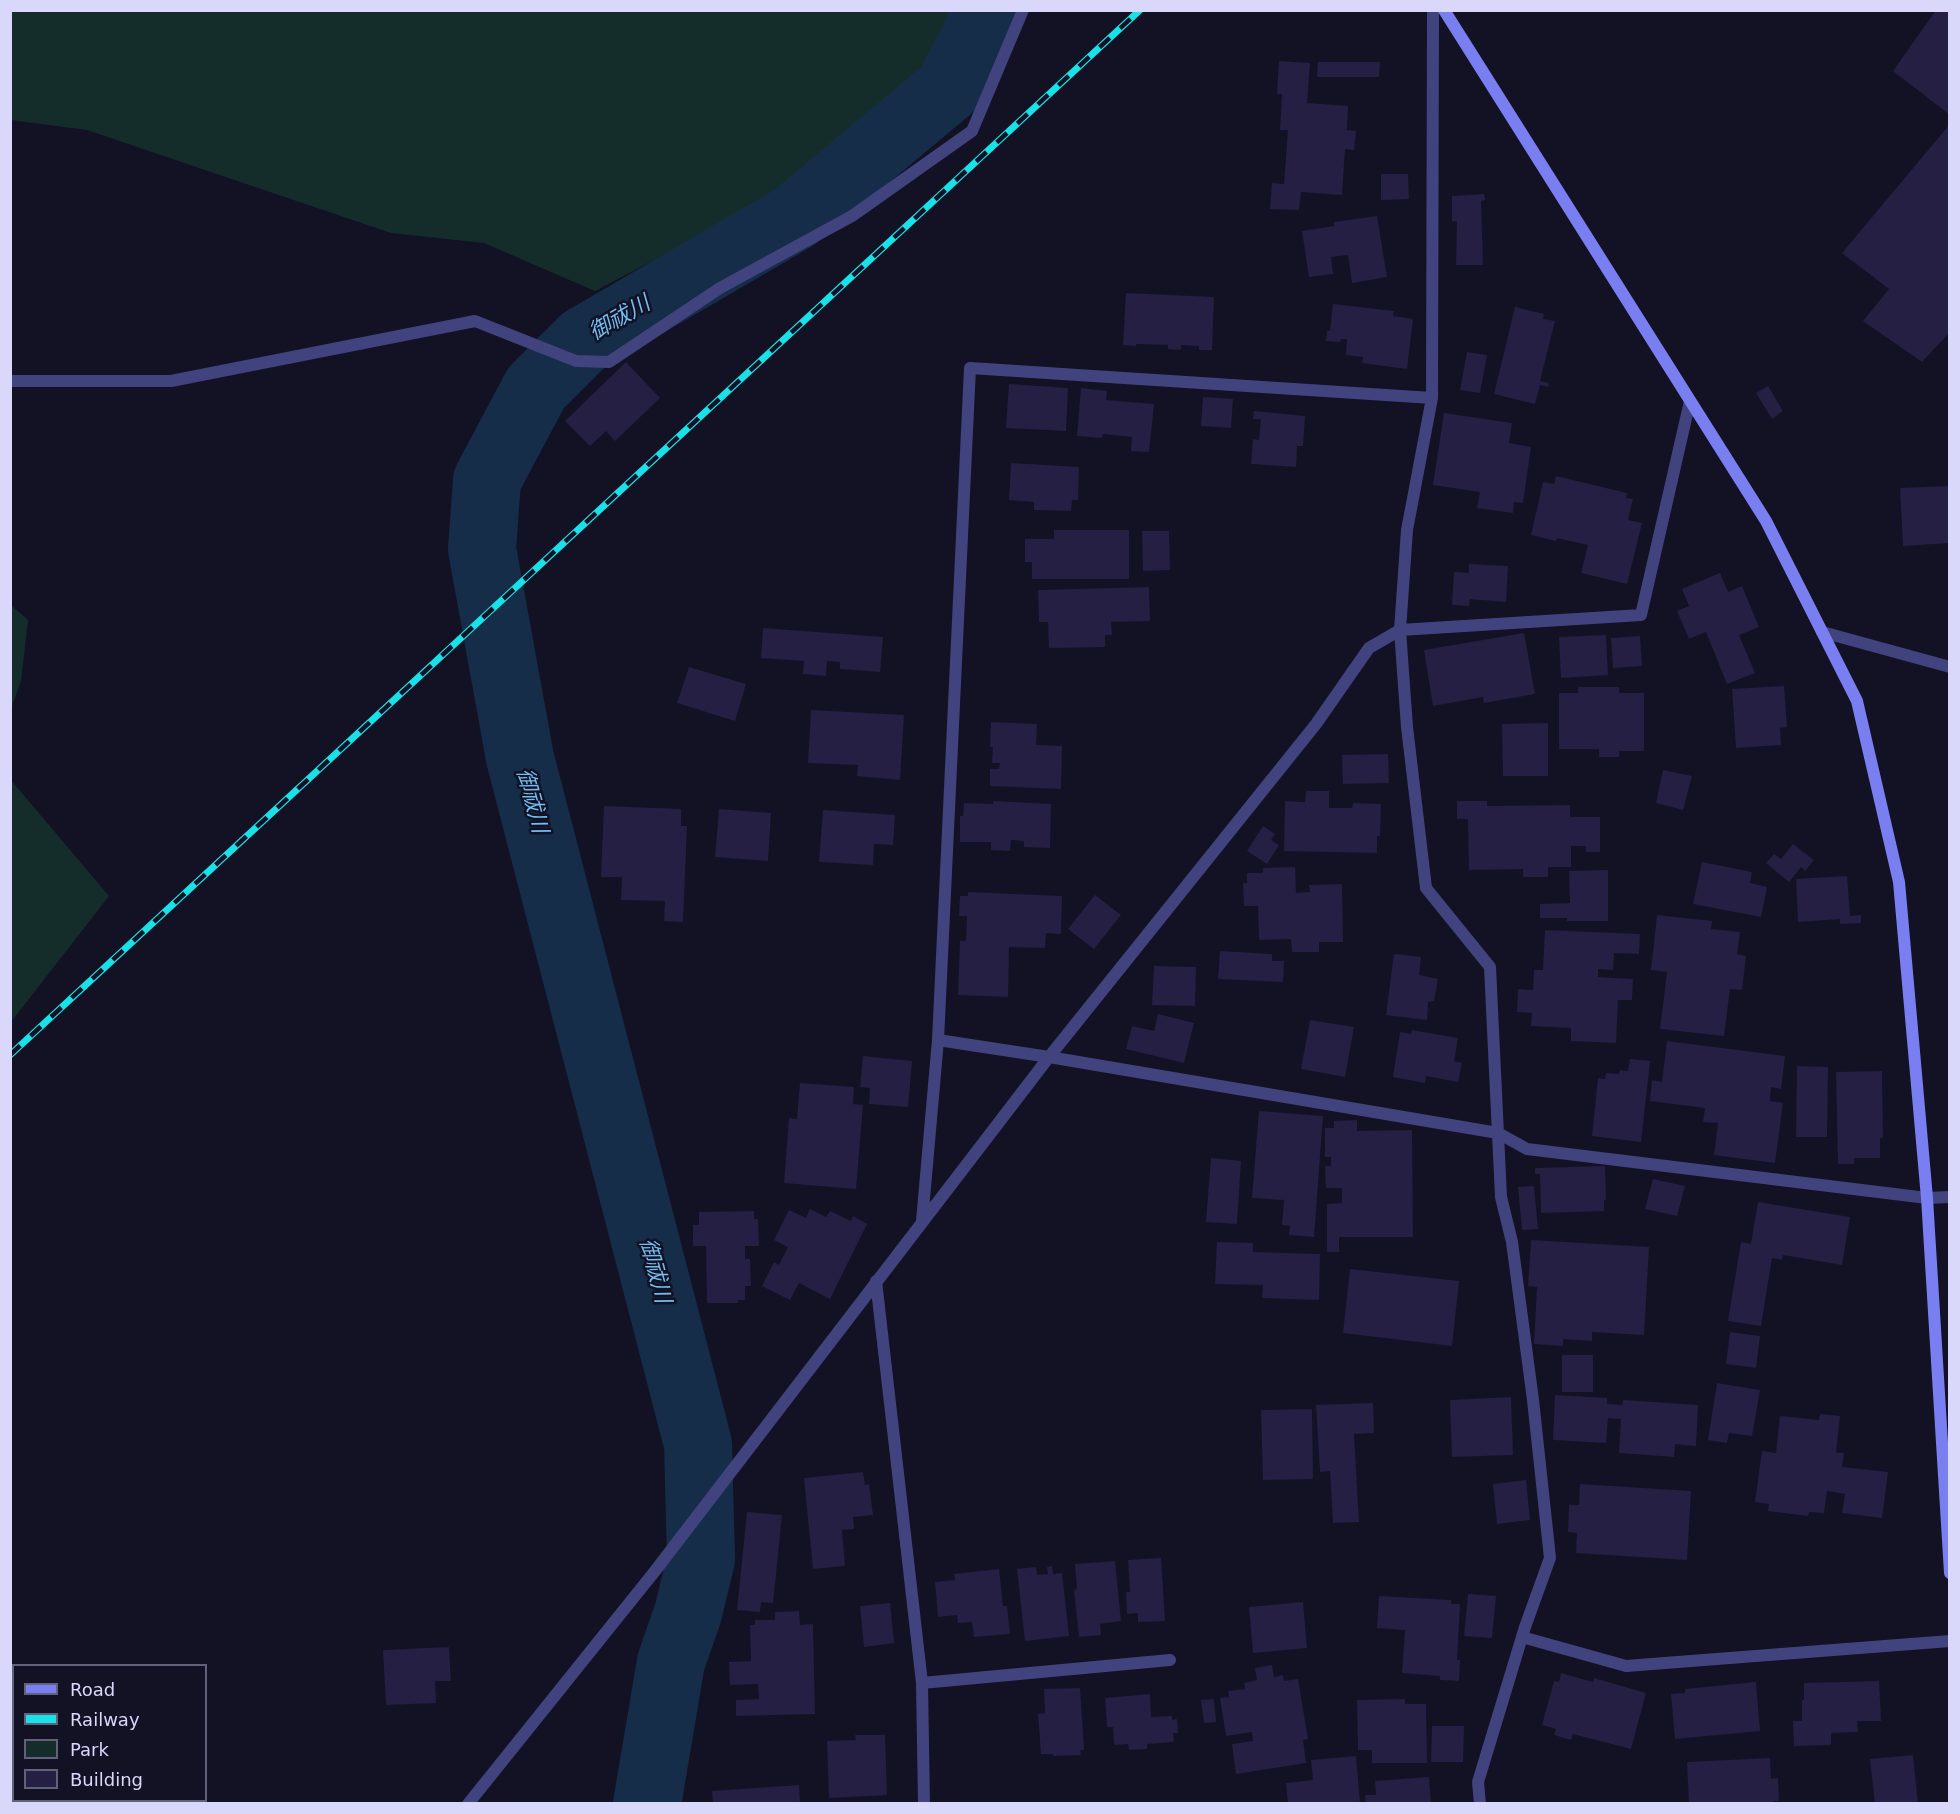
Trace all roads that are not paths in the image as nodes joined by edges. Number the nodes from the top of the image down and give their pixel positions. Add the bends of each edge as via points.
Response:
1 (1023, 10) edge
2 (1433, 10) edge
3 (1444, 10) edge
4 (10, 381) edge
5 (1432, 398) junction
6 (1690, 401) junction
7 (1400, 630) junction
8 (1822, 632) junction
9 (1950, 667) edge
10 (938, 1040) junction
11 (1049, 1057) junction
12 (1498, 1133) junction
13 (1950, 1197) edge
14 (1927, 1198) junction
15 (922, 1222) junction
16 (876, 1281) junction
17 (1950, 1573) edge
18 (1522, 1637) junction
19 (1950, 1641) edge
20 (1170, 1660) dead end
21 (922, 1683) junction
22 (468, 1803) edge
23 (924, 1803) edge
24 (1480, 1803) edge

1 - 4 street via 972,131 852,216 720,288 609,362 576,361 475,321 171,381
2 - 5 street
3 - 6 street
5 - 7 street via 1407,530
5 - 10 street via 970,368
6 - 7 street via 1641,615
6 - 8 street via 1766,521
7 - 11 street via 1369,648 1316,724
7 - 12 street via 1425,888 1490,967
8 - 9 street
8 - 14 street via 1857,700 1899,882
10 - 11 street
10 - 15 street
11 - 12 street
11 - 15 street
12 - 14 street via 1527,1149
12 - 18 street via 1501,1197 1512,1242 1550,1558
13 - 14 street
14 - 17 street
15 - 16 street
16 - 21 street
16 - 22 street via 655,1571
18 - 19 street via 1626,1666
18 - 24 street via 1478,1782
20 - 21 street
21 - 23 street

